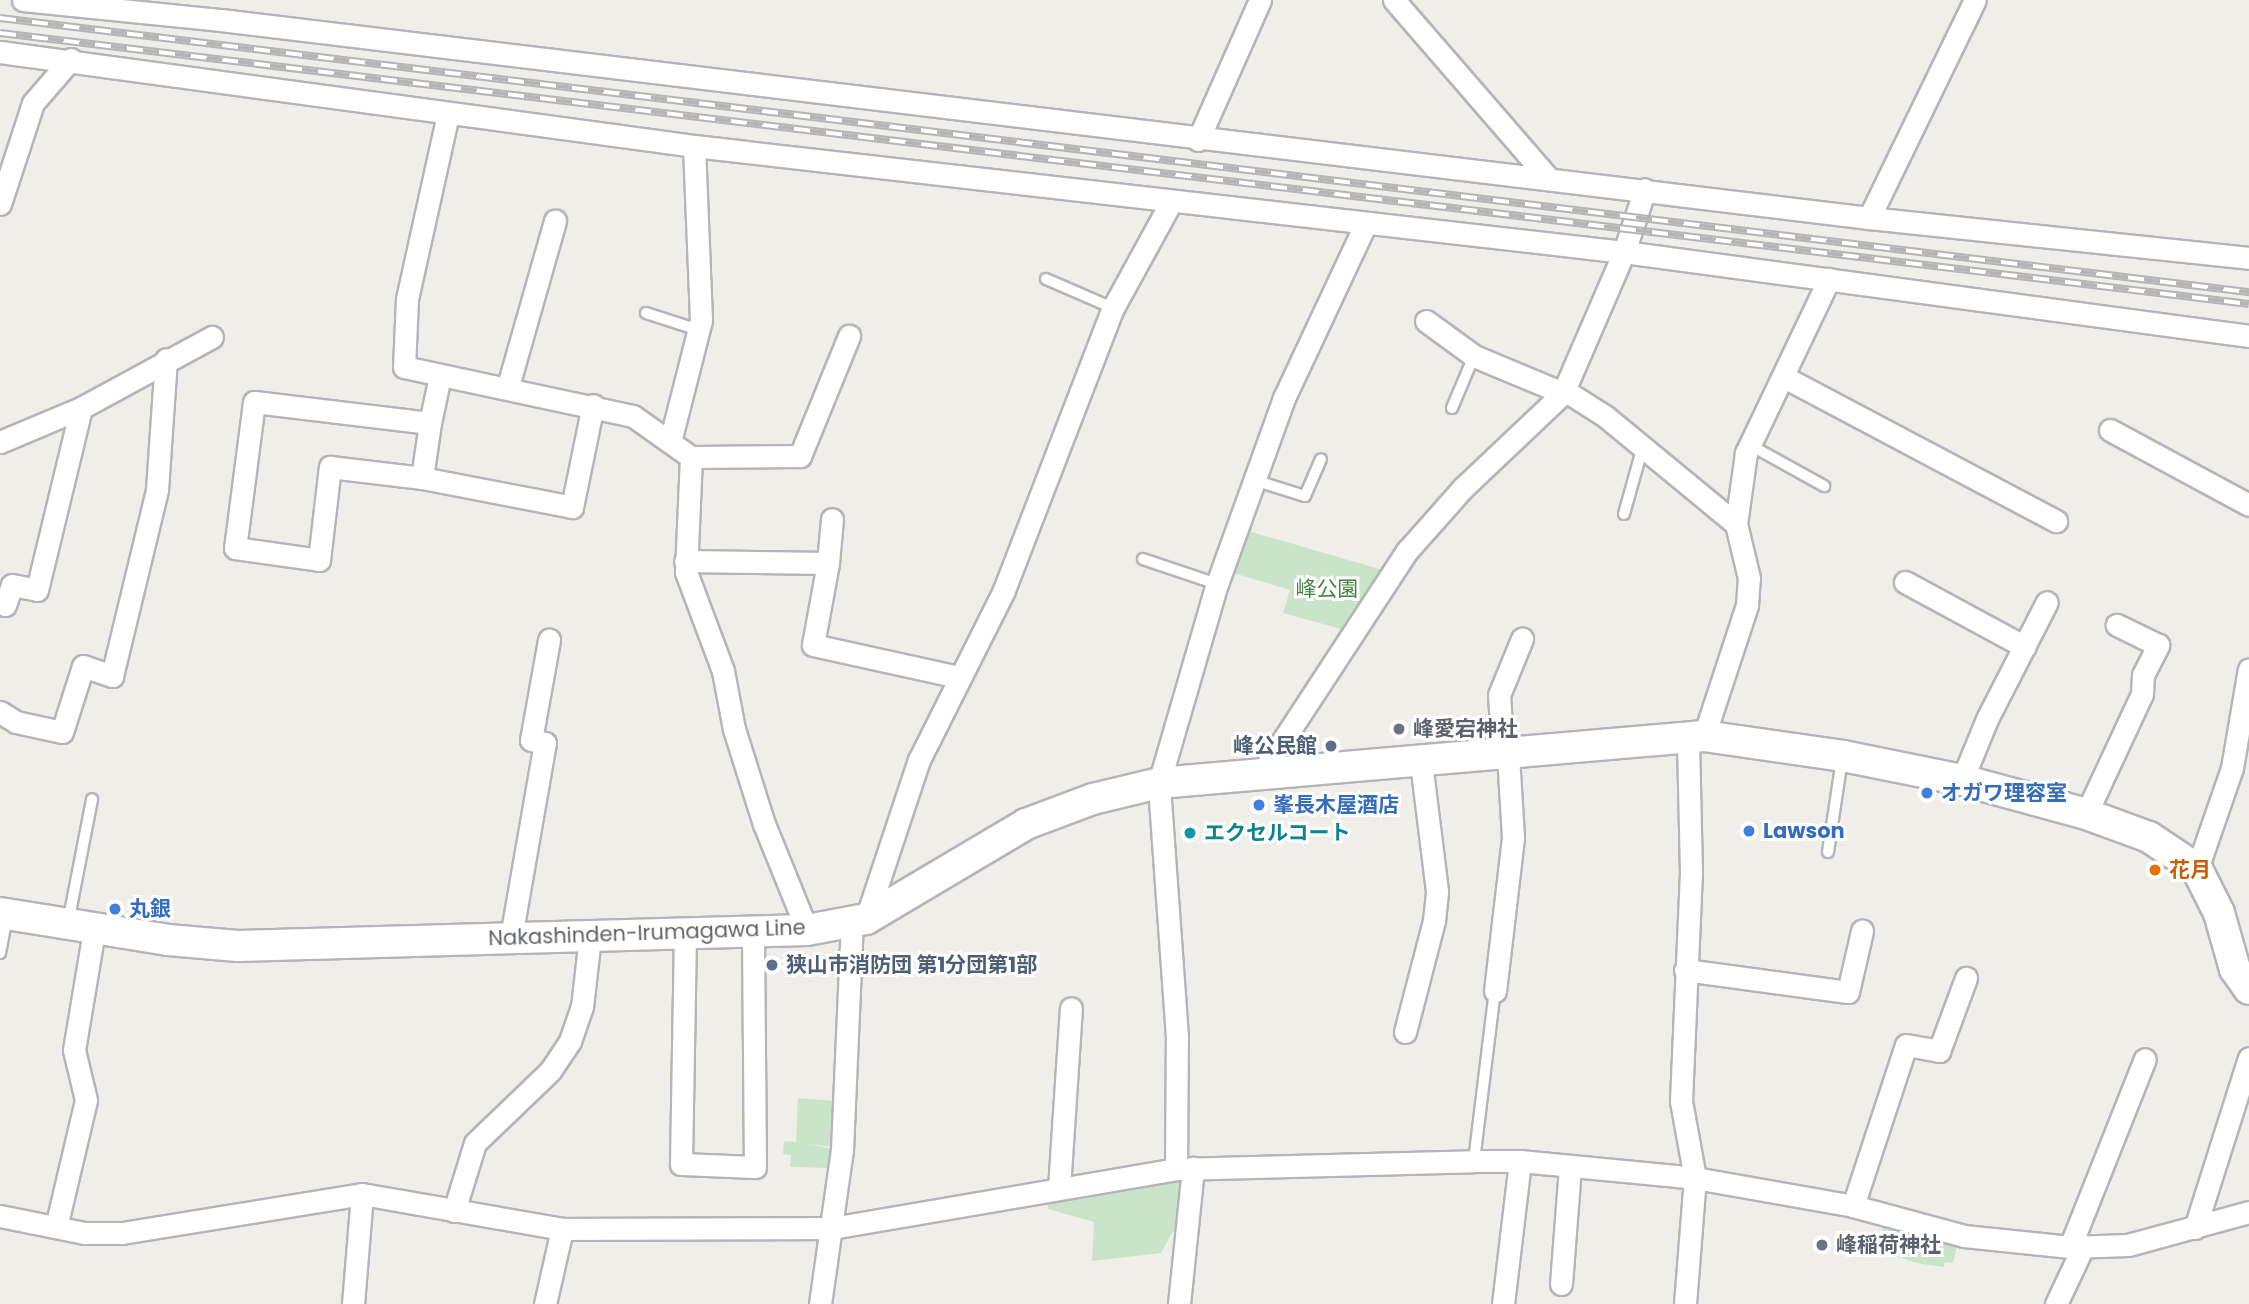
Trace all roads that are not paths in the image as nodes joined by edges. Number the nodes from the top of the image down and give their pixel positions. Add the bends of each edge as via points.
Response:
1 (23, 0) edge
2 (1260, 0) edge
3 (1394, 0) edge
4 (1975, 0) edge
5 (0, 52) edge
6 (71, 59) junction
7 (448, 114) junction
8 (1198, 140) junction
9 (695, 146) junction
10 (1548, 178) junction
11 (1644, 189) junction
12 (1171, 202) junction
13 (0, 204) edge
14 (1869, 218) junction
15 (555, 221) dead end
16 (1365, 225) junction
17 (1625, 252) junction
18 (2249, 258) edge
19 (1046, 279) dead end
20 (1829, 279) junction
21 (1113, 308) junction
22 (646, 313) dead end
23 (1426, 321) dead end
24 (699, 330) junction
25 (2249, 335) edge
26 (849, 336) dead end
27 (212, 337) dead end
28 (1474, 356) junction
29 (166, 359) junction
30 (440, 376) junction
31 (1784, 377) junction
32 (508, 386) junction
33 (1563, 392) junction
34 (593, 405) junction
35 (81, 408) junction
36 (1452, 408) dead end
37 (430, 423) junction
38 (2109, 430) dead end
39 (671, 438) junction
40 (0, 442) edge
41 (1750, 445) junction
42 (1643, 446) junction
43 (691, 457) junction
44 (1321, 459) dead end
45 (422, 478) junction
46 (1257, 481) junction
47 (1824, 486) dead end
48 (2249, 505) edge
49 (1624, 514) dead end
50 (832, 519) dead end
51 (2056, 521) dead end
52 (1736, 524) junction
53 (1143, 559) dead end
54 (685, 561) junction
55 (828, 563) junction
56 (1905, 582) dead end
57 (1217, 583) junction
58 (2047, 602) dead end
59 (2, 609) edge
60 (2118, 625) dead end
61 (1522, 639) dead end
62 (549, 640) dead end
63 (2025, 646) junction
64 (2249, 669) edge
65 (959, 677) junction
66 (0, 712) edge
67 (1696, 736) junction
68 (1506, 755) junction
69 (1843, 756) junction
70 (1420, 762) junction
71 (2241, 767) edge
72 (1261, 774) junction
73 (1962, 780) junction
74 (1159, 783) junction
75 (92, 799) dead end
76 (2086, 814) junction
77 (1828, 852) dead end
78 (2197, 869) junction
79 (4, 914) edge
80 (859, 920) junction
81 (81, 928) junction
82 (807, 930) junction
83 (1862, 931) dead end
84 (753, 933) junction
85 (685, 934) junction
86 (511, 937) junction
87 (590, 937) junction
88 (0, 953) edge
89 (1685, 970) junction
90 (1966, 978) dead end
91 (2249, 989) edge
92 (1495, 990) joint
93 (1071, 1008) dead end
94 (1405, 1032) dead end
95 (2249, 1058) edge
96 (2145, 1059) dead end
97 (1475, 1161) junction
98 (1520, 1161) junction
99 (1570, 1166) junction
100 (1184, 1168) junction
101 (1695, 1178) junction
102 (1059, 1188) junction
103 (362, 1194) junction
104 (1853, 1206) junction
105 (454, 1210) junction
106 (2249, 1212) edge
107 (0, 1216) edge
108 (56, 1227) junction
109 (832, 1228) junction
110 (2195, 1228) junction
111 (562, 1229) junction
112 (2076, 1247) junction
113 (1561, 1284) dead end
114 (353, 1304) edge
115 (545, 1304) edge
116 (820, 1304) edge
117 (1179, 1304) edge
118 (1503, 1304) edge
119 (1685, 1304) edge
120 (2056, 1304) edge

1 - 8 street via 992,111
2 - 8 street
3 - 10 street
4 - 14 street
5 - 6 street
6 - 7 street
6 - 13 street via 33,103
7 - 9 street
7 - 30 street via 407,299 404,366
8 - 10 street
9 - 12 street
9 - 24 street
10 - 11 street
11 - 14 street
11 - 17 street
12 - 16 street
12 - 21 street
14 - 18 street
15 - 32 street
16 - 17 street
16 - 46 street via 1283,398
17 - 20 street
17 - 33 street
19 - 21 lane
20 - 25 street
20 - 31 street
21 - 65 street via 1004,590
22 - 24 lane
23 - 28 street
24 - 39 street
26 - 43 street via 800,456
27 - 29 street
28 - 33 street
28 - 36 lane
29 - 35 street
29 - 66 street via 157,490 112,676 83,666 62,732 16,722
30 - 32 street
30 - 37 street
31 - 41 street
31 - 51 street
32 - 34 street
33 - 42 street
33 - 72 street via 1463,488 1407,551
34 - 39 street via 633,416
34 - 45 street via 572,507
35 - 40 street
35 - 59 street via 37,590 12,585
37 - 45 street
37 - 45 street via 254,402 235,548 318,560 330,467
38 - 48 street
39 - 43 street
41 - 47 lane
41 - 52 street
42 - 49 lane
42 - 52 street
43 - 54 street
44 - 46 lane via 1305,496
46 - 57 street
50 - 55 street
52 - 67 street via 1749,578 1747,605
53 - 57 lane
54 - 55 street
54 - 82 street via 723,671 734,729 764,824
55 - 65 street via 813,645
56 - 63 street
57 - 74 street
58 - 63 street
60 - 76 street via 2158,645 2143,675 2142,694
61 - 68 street via 1499,695
62 - 86 street via 531,740 545,743
63 - 73 street
64 - 71 street
65 - 80 street via 919,760
67 - 68 main road, Nakashinden-Irumagawa Line
67 - 69 main road, Nakashinden-Irumagawa Line
67 - 89 street
68 - 70 main road, Nakashinden-Irumagawa Line
68 - 92 street via 1513,837
69 - 73 main road, Nakashinden-Irumagawa Line
69 - 77 lane
70 - 72 main road, Nakashinden-Irumagawa Line
70 - 94 street via 1437,891 1434,922
71 - 78 street
72 - 74 main road, Nakashinden-Irumagawa Line
73 - 76 main road, Nakashinden-Irumagawa Line
74 - 80 main road, Nakashinden-Irumagawa Line via 1093,799 1026,824
74 - 100 street
75 - 81 lane
76 - 78 main road, Nakashinden-Irumagawa Line via 2172,849
78 - 91 main road, Nakashinden-Irumagawa Line via 2219,913 2235,970
79 - 81 main road, Nakashinden-Irumagawa Line
79 - 88 lane
80 - 82 main road, Nakashinden-Irumagawa Line
80 - 109 street
81 - 86 main road, Nakashinden-Irumagawa Line via 239,946
81 - 108 street via 74,1050 86,1100
82 - 84 main road, Nakashinden-Irumagawa Line
83 - 89 street via 1848,992
84 - 85 main road, Nakashinden-Irumagawa Line
84 - 85 street via 755,1167 681,1164
85 - 87 main road, Nakashinden-Irumagawa Line
86 - 87 main road, Nakashinden-Irumagawa Line
87 - 105 street via 582,1007 570,1041 550,1071 475,1143
89 - 101 street via 1681,1101
90 - 104 street via 1939,1051 1906,1045
92 - 97 lane
93 - 102 street
95 - 110 street
96 - 112 street
97 - 98 street
97 - 100 street
98 - 99 street
98 - 118 street
99 - 101 street
99 - 113 street
100 - 102 street
100 - 117 street
101 - 104 street
101 - 119 street
102 - 109 street
103 - 105 street
103 - 108 street via 122,1233
103 - 114 street
104 - 112 street via 1964,1236
105 - 111 street
106 - 110 street
107 - 108 street
109 - 111 street
109 - 116 street
110 - 112 street via 2128,1245
111 - 115 street
112 - 120 street

